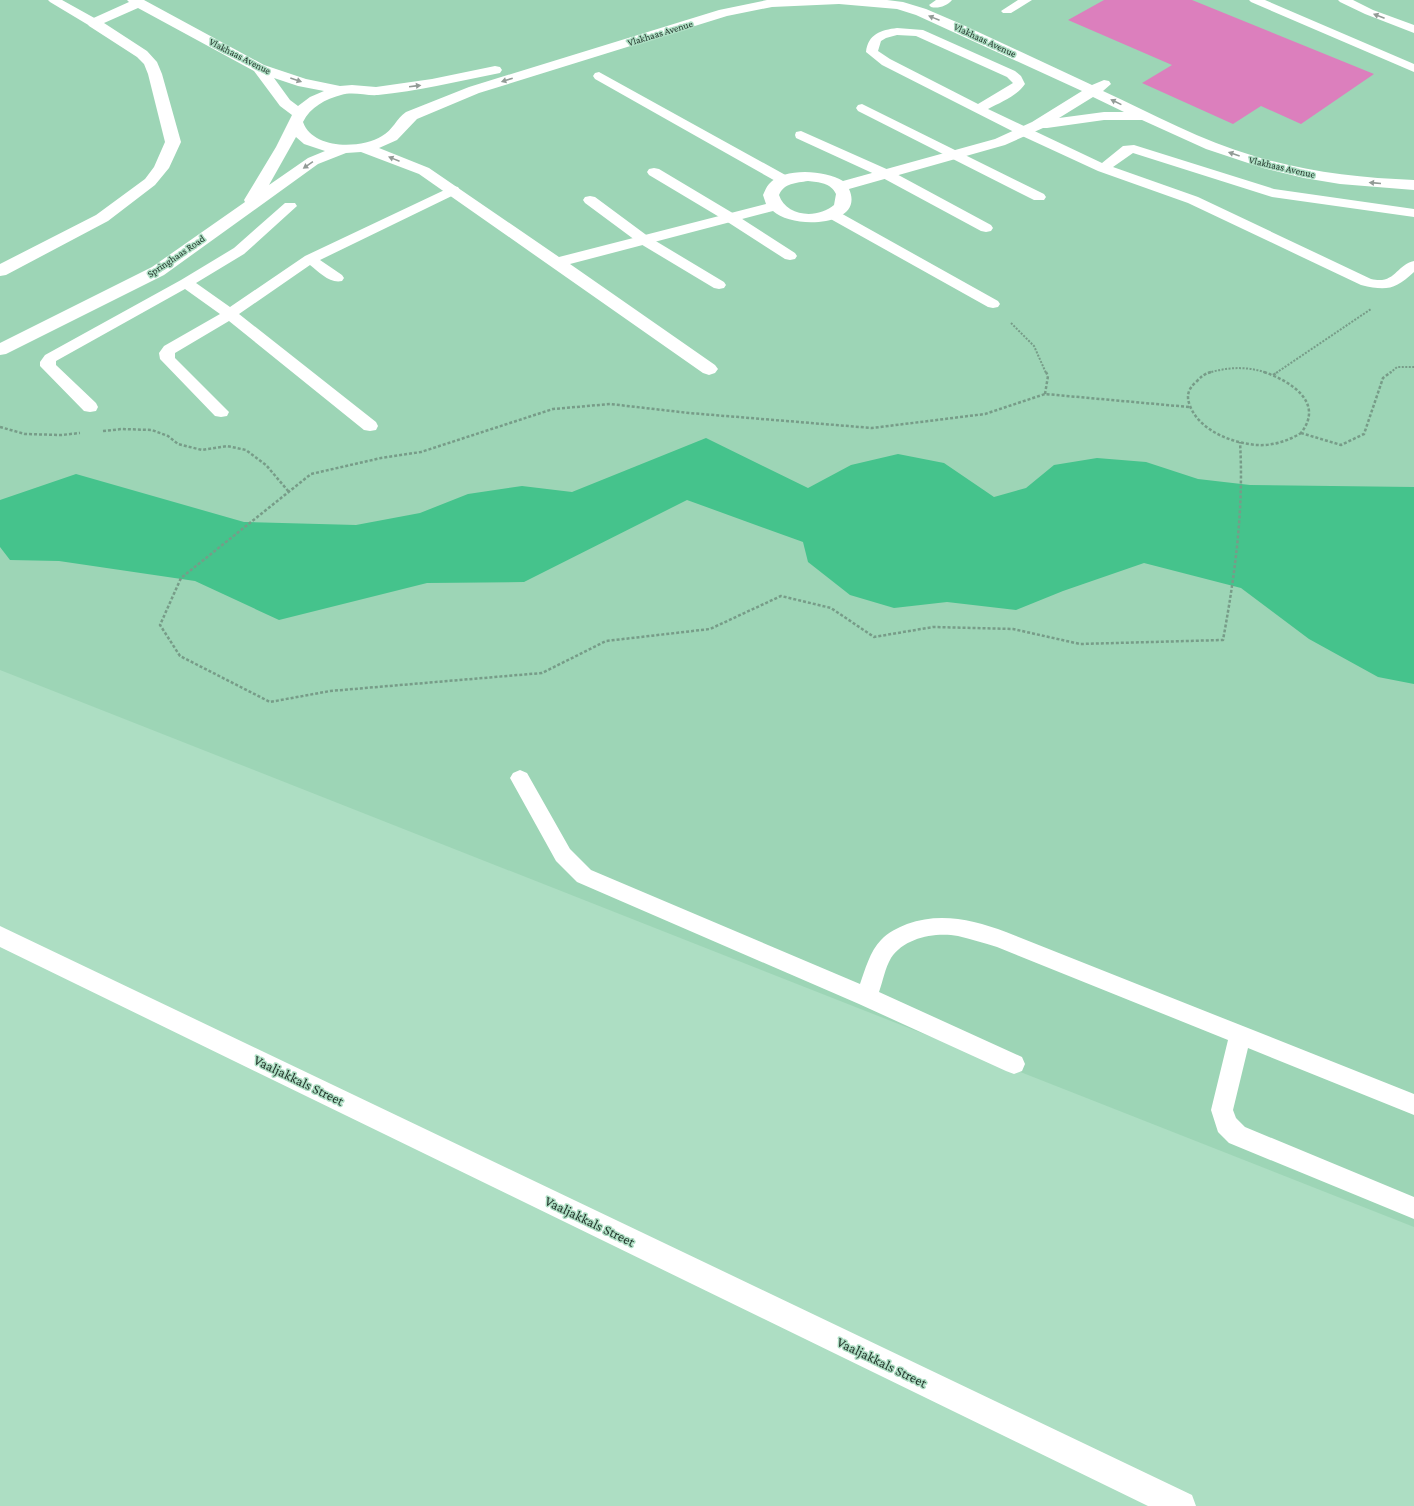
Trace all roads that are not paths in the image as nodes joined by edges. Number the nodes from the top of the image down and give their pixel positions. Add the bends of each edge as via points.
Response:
1 (54, 0) edge
2 (724, 0) edge
3 (829, 0) edge
4 (918, 0) edge
5 (1026, 0) edge
6 (1255, 0) edge
7 (1344, 0) edge
8 (137, 1) edge
9 (941, 2) edge
10 (1007, 11) dead end
11 (94, 23) junction
12 (1414, 29) edge
13 (259, 68) junction
14 (1414, 68) edge
15 (599, 76) dead end
16 (1106, 83) junction
17 (340, 90) junction
18 (376, 91) junction
19 (1094, 91) junction
20 (1135, 96) dead end
21 (862, 108) dead end
22 (978, 108) junction
23 (401, 114) junction
24 (1145, 116) junction
25 (297, 118) junction
26 (1031, 129) junction
27 (801, 135) dead end
28 (1253, 146) dead end
29 (365, 148) junction
30 (344, 149) junction
31 (953, 155) junction
32 (1103, 168) junction
33 (1395, 170) dead end
34 (424, 171) junction
35 (654, 172) dead end
36 (886, 174) junction
37 (784, 180) junction
38 (1414, 185) edge
39 (840, 187) junction
40 (453, 190) junction
41 (1039, 197) dead end
42 (590, 200) dead end
43 (290, 206) dead end
44 (775, 206) junction
45 (248, 207) junction
46 (1414, 213) edge
47 (832, 214) junction
48 (731, 218) junction
49 (986, 228) dead end
50 (644, 240) junction
51 (790, 256) dead end
52 (310, 259) junction
53 (556, 262) junction
54 (1414, 265) edge
55 (0, 271) edge
56 (337, 278) dead end
57 (186, 284) junction
58 (719, 285) dead end
59 (993, 304) road end
60 (230, 314) junction
61 (0, 350) edge
62 (709, 369) dead end
63 (90, 407) dead end
64 (221, 412) dead end
65 (370, 426) dead end
66 (520, 778) dead end
67 (0, 936) edge
68 (867, 997) junction
69 (1240, 1035) junction
70 (1014, 1064) dead end
71 (1414, 1105) edge
72 (1414, 1208) edge
73 (1181, 1506) edge

1 - 11 lane
18 -> 2 street, Vlakhaas Avenue via 432,84 495,70
19 -> 3 street, Vlakhaas Avenue via 921,12 898,5
3 -> 23 street, Vlakhaas Avenue via 750,6
4 - 9 street, Vlakhaas Avenue
5 - 10 lane
6 - 14 lane
12 -> 7 lane
8 - 11 street
8 - 13 street, Vlakhaas Avenue
9 - 16 street, Vlakhaas Avenue via 966,17
11 - 55 street via 150,62 173,142 161,168 150,182 102,218
13 -> 17 street, Vlakhaas Avenue via 303,83
13 - 25 street
15 - 37 lane
16 - 19 street
16 - 20 street, Vlakhaas Avenue
17 - 18 street, Vlakhaas Avenue
17 - 25 street via 308,103
18 - 23 street via 389,95
24 -> 19 street, Vlakhaas Avenue
19 - 26 street
21 - 31 lane
22 - 22 lane via 886,62 872,52 874,41 896,31 919,33 1017,79 1019,84 1014,89
22 - 26 lane
23 - 29 street via 385,141
23 - 34 street via 408,149
24 - 26 street via 1104,116
38 -> 24 street, Vlakhaas Avenue via 1351,180 1267,165 1223,151
25 - 30 street via 299,133 309,141 325,147
25 - 45 street via 284,147
26 - 31 street via 1000,142
26 - 32 lane
27 - 36 lane
28 - 33 street, Vlakhaas Avenue via 1282,157 1331,166
29 - 30 street
34 -> 29 street
30 -> 45 street, Springhaas Road via 313,161
31 - 36 street
31 - 41 lane
32 - 46 lane via 1128,149 1134,149 1272,193
32 - 54 lane via 1193,200 1366,282 1387,286
34 - 40 street
35 - 48 lane
36 - 39 street
36 - 49 lane
37 - 39 street via 808,176 821,178
37 - 44 street via 771,192 770,199
39 - 47 street via 845,194 845,202
40 - 52 lane
40 - 53 street
42 - 50 lane
43 - 57 lane via 239,251
44 - 47 street via 794,217 820,218
44 - 48 street
45 - 61 street, Springhaas Road via 158,271
47 - 59 lane
48 - 50 street
48 - 51 lane
50 - 53 street
50 - 58 lane
52 - 56 lane
52 - 60 lane
53 - 62 street
57 - 60 lane
57 - 63 lane via 50,358 48,366
60 - 64 lane via 169,349 167,353 168,359
60 - 65 lane
66 - 68 lane via 563,855 584,876
67 - 73 street, Vaaljakkals Street
68 - 69 lane via 876,968 887,946 906,933 927,928 955,927 999,938
68 - 70 lane
69 - 71 lane
69 - 72 lane via 1222,1110 1226,1124 1238,1135

